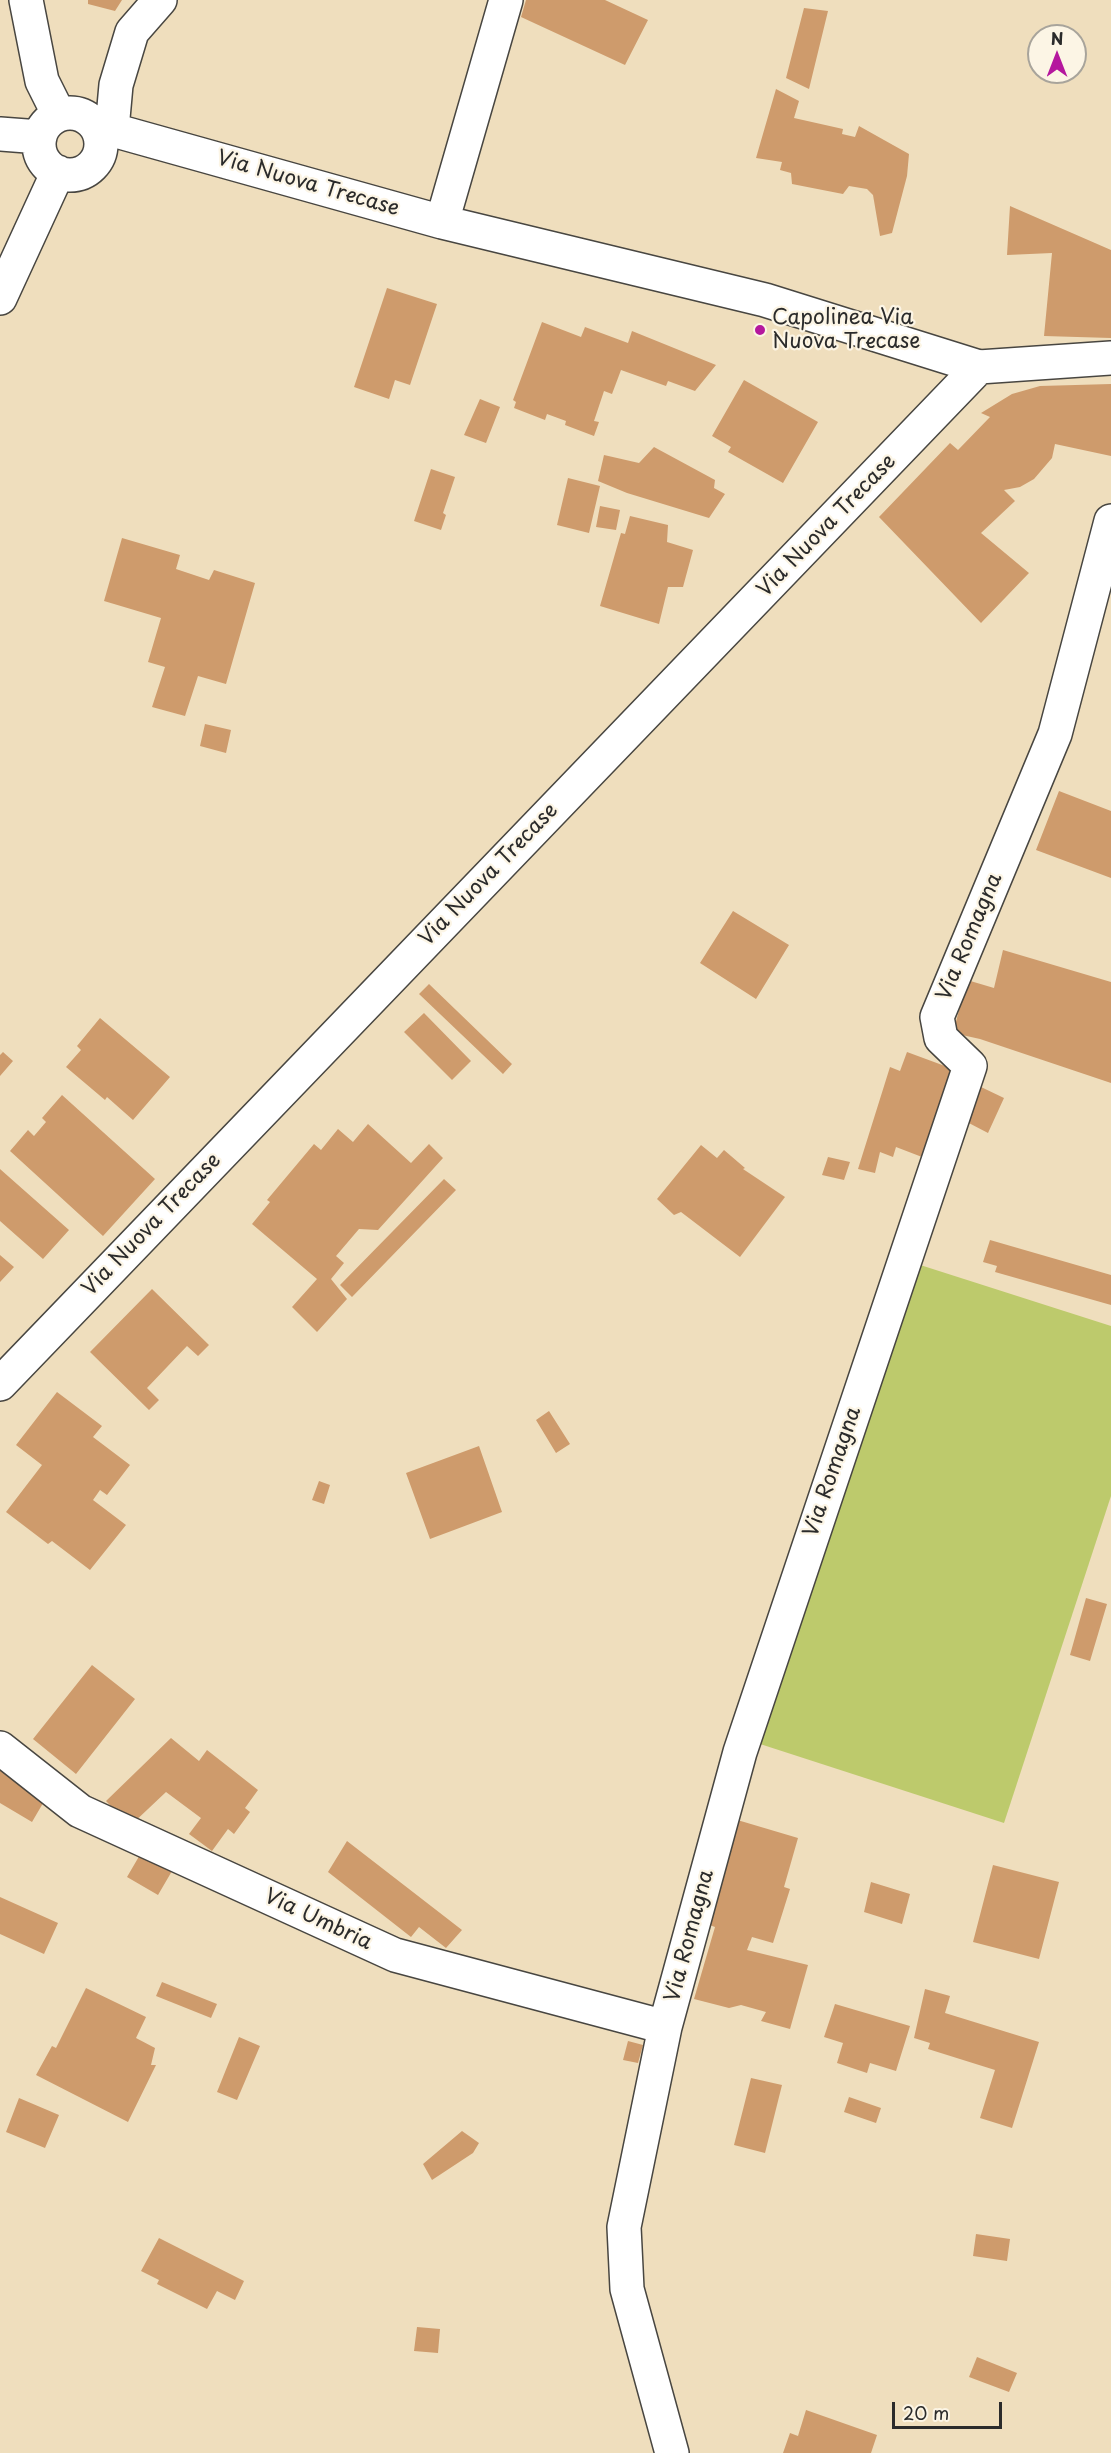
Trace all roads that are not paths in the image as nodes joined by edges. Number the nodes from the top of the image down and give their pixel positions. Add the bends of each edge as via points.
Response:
1 (26, 0) edge
2 (160, 0) edge
3 (506, 0) edge
4 (50, 126) junction
5 (103, 127) junction
6 (0, 134) edge
7 (175, 146) junction
8 (95, 162) junction
9 (58, 172) junction
10 (442, 222) junction
11 (0, 298) edge
12 (1111, 358) edge
13 (979, 368) junction
14 (1111, 521) edge
15 (0, 1384) edge
16 (0, 1748) edge
17 (665, 2028) junction
18 (672, 2453) edge

1 - 4 street
2 - 5 street via 132,32
3 - 10 street
4 - 5 street via 79,114
4 - 6 street
4 - 9 street via 39,148 49,167
5 - 7 street, Via Nuova Trecase
5 - 8 street
7 - 8 street
7 - 10 street, Via Nuova Trecase
8 - 9 street via 79,173
9 - 11 street
10 - 13 street, Via Nuova Trecase via 765,300
12 - 13 street, Via Nuova Trecase
13 - 15 street, Via Nuova Trecase
14 - 17 street, Via Romagna via 1054,734 937,1017 941,1038 970,1066 740,1752
16 - 17 street, Via Umbria via 80,1811 395,1955
17 - 18 street, Via Romagna via 624,2227 627,2289

